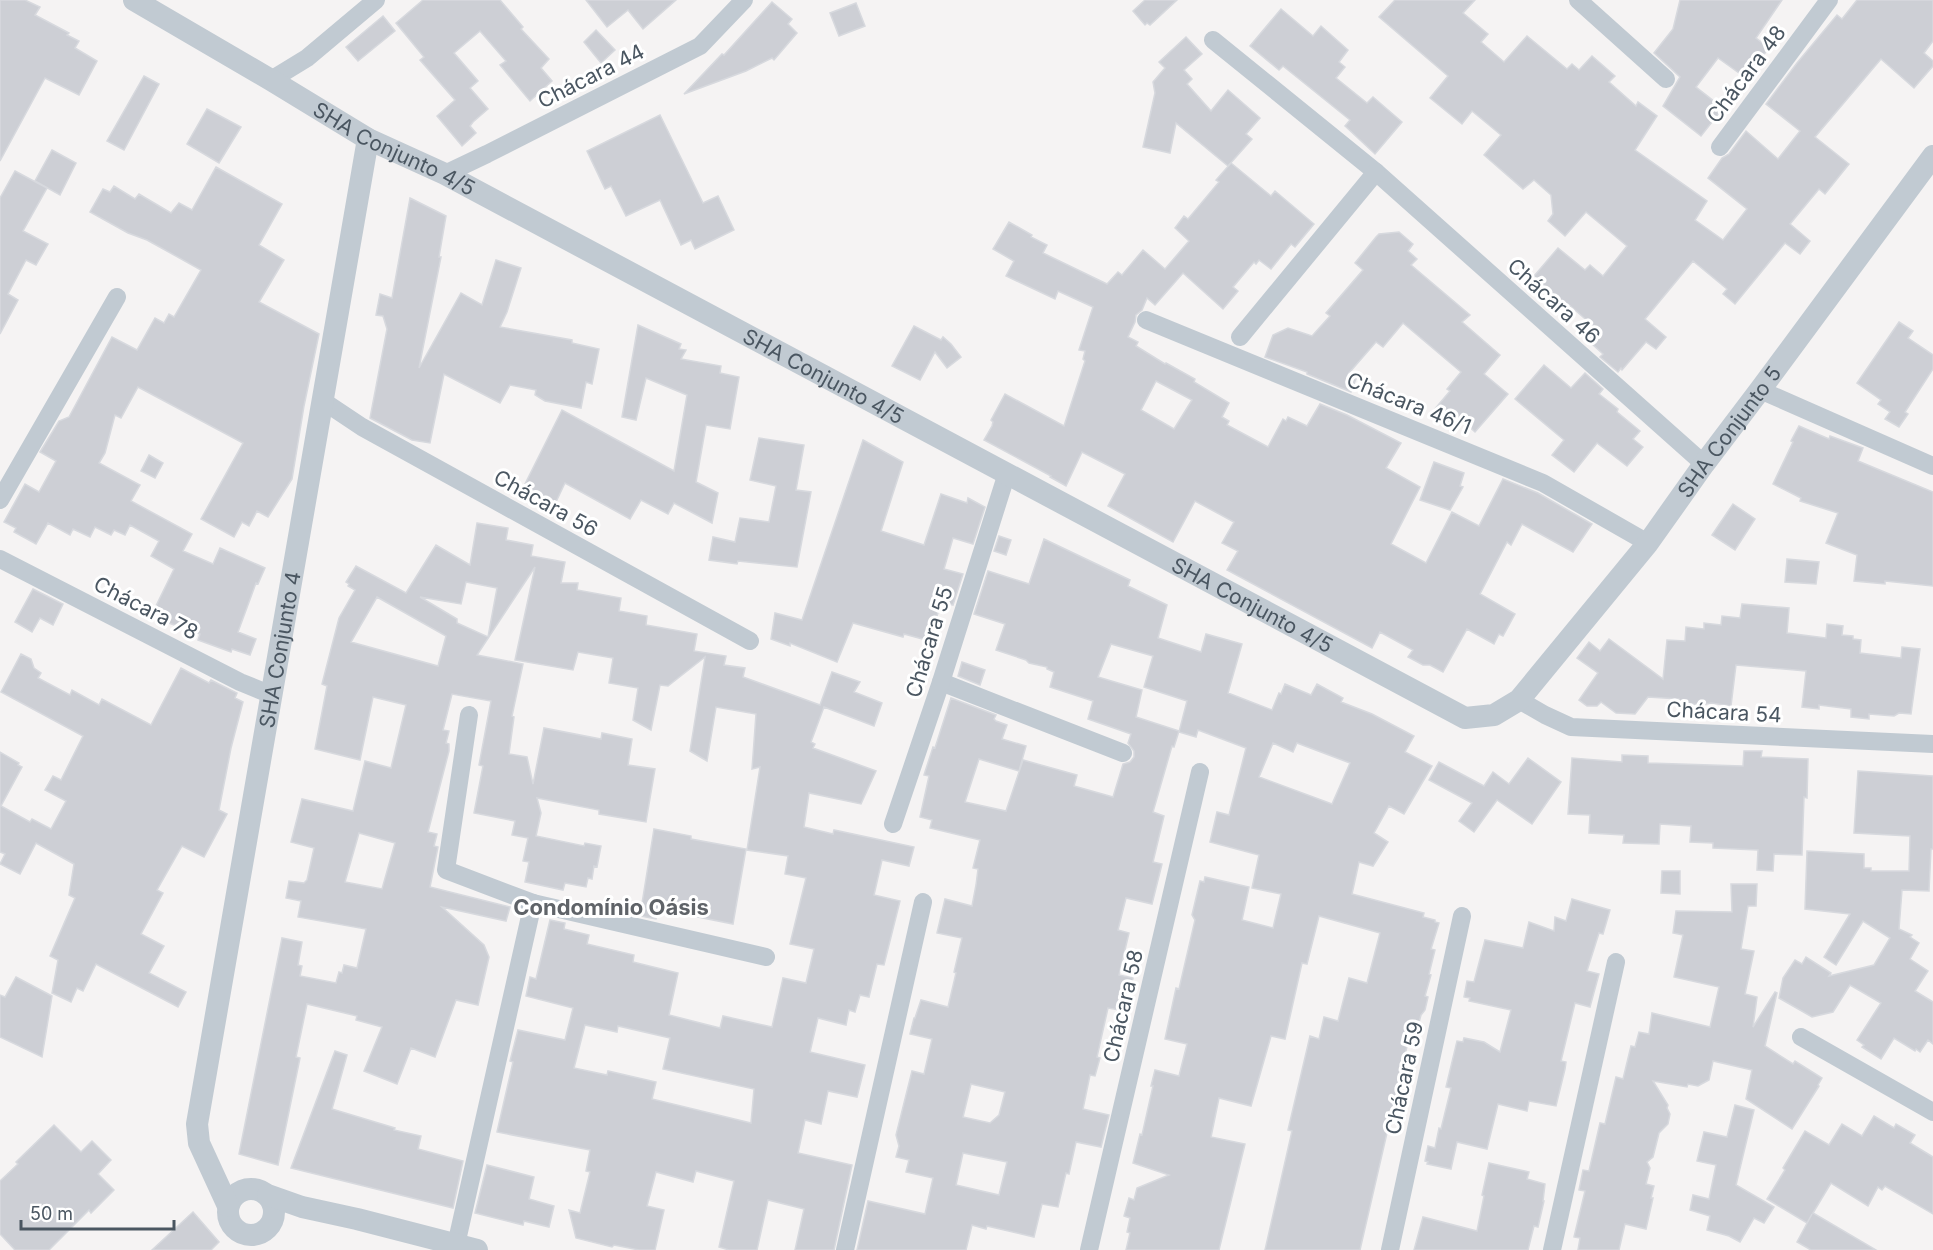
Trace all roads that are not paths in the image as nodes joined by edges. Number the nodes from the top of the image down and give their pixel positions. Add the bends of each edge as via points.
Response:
1 (134, 0) edge
2 (376, 0) edge
3 (744, 0) edge
4 (1578, 0) edge
5 (1829, 0) edge
6 (1213, 40) dead end
7 (271, 80) junction
8 (1666, 80) dead end
9 (368, 140) junction
10 (1720, 147) dead end
11 (1933, 157) edge
12 (1376, 172) junction
13 (445, 174) junction
14 (117, 297) dead end
15 (1146, 320) dead end
16 (1240, 337) dead end
17 (1760, 390) junction
18 (323, 401) junction
19 (1704, 464) junction
20 (1933, 466) edge
21 (1007, 473) junction
22 (0, 500) edge
23 (1648, 543) junction
24 (0, 559) edge
25 (750, 641) dead end
26 (941, 682) junction
27 (272, 694) junction
28 (1519, 700) junction
29 (469, 715) dead end
30 (1933, 744) edge
31 (1123, 753) dead end
32 (1200, 772) dead end
33 (893, 824) dead end
34 (923, 902) dead end
35 (533, 903) junction
36 (1462, 916) dead end
37 (766, 957) dead end
38 (1616, 962) dead end
39 (1801, 1037) dead end
40 (1933, 1112) edge
41 (205, 1159) junction
42 (244, 1189) junction
43 (268, 1195) junction
44 (228, 1206) junction
45 (302, 1207) junction
46 (274, 1218) junction
47 (236, 1239) edge
48 (254, 1242) edge
49 (466, 1248) edge
50 (845, 1250) edge
51 (1089, 1250) edge
52 (1390, 1250) edge
53 (1552, 1250) edge

1 - 7 street, SHA Conjunto 4/5
2 - 7 street via 307,58
3 - 13 street, Chácara 44 via 700,46
4 - 8 street
5 - 10 street, Chácara 48
6 - 12 street, Chácara 46
7 - 9 street, SHA Conjunto 4/5
9 - 13 street, SHA Conjunto 4/5
9 - 18 street, SHA Conjunto 4
11 - 17 street, SHA Conjunto 5
12 - 16 street
12 - 19 street, Chácara 46
13 - 21 street, SHA Conjunto 4/5
14 - 22 street
15 - 23 street, Chácara 46/1 via 1543,483
17 - 19 street, SHA Conjunto 5
17 - 20 street
18 - 25 street, Chácara 56 via 362,427
18 - 27 street, SHA Conjunto 4
19 - 23 street, SHA Conjunto 5
21 - 26 street, Chácara 55
21 - 28 street, SHA Conjunto 4/5 via 1465,718 1494,715
23 - 28 street, SHA Conjunto 5
24 - 27 street, Chácara 78 via 240,682
26 - 31 street
26 - 33 street, Chácara 55
27 - 41 street, SHA Conjunto 4 via 197,1124
28 - 30 street, Chácara 54 via 1571,727
29 - 35 street via 446,870
32 - 51 street, Chácara 58
34 - 50 street
35 - 37 street
35 - 49 street
36 - 52 street, Chácara 59
38 - 53 street
39 - 40 street
41 - 42 street
41 - 44 street, SHA Conjunto 4
42 - 43 street via 257,1188
42 - 44 street via 234,1195
43 - 45 street
43 - 46 street via 274,1205
44 - 47 street
45 - 46 street
45 - 49 street
46 - 48 street
47 - 48 street via 245,1235

